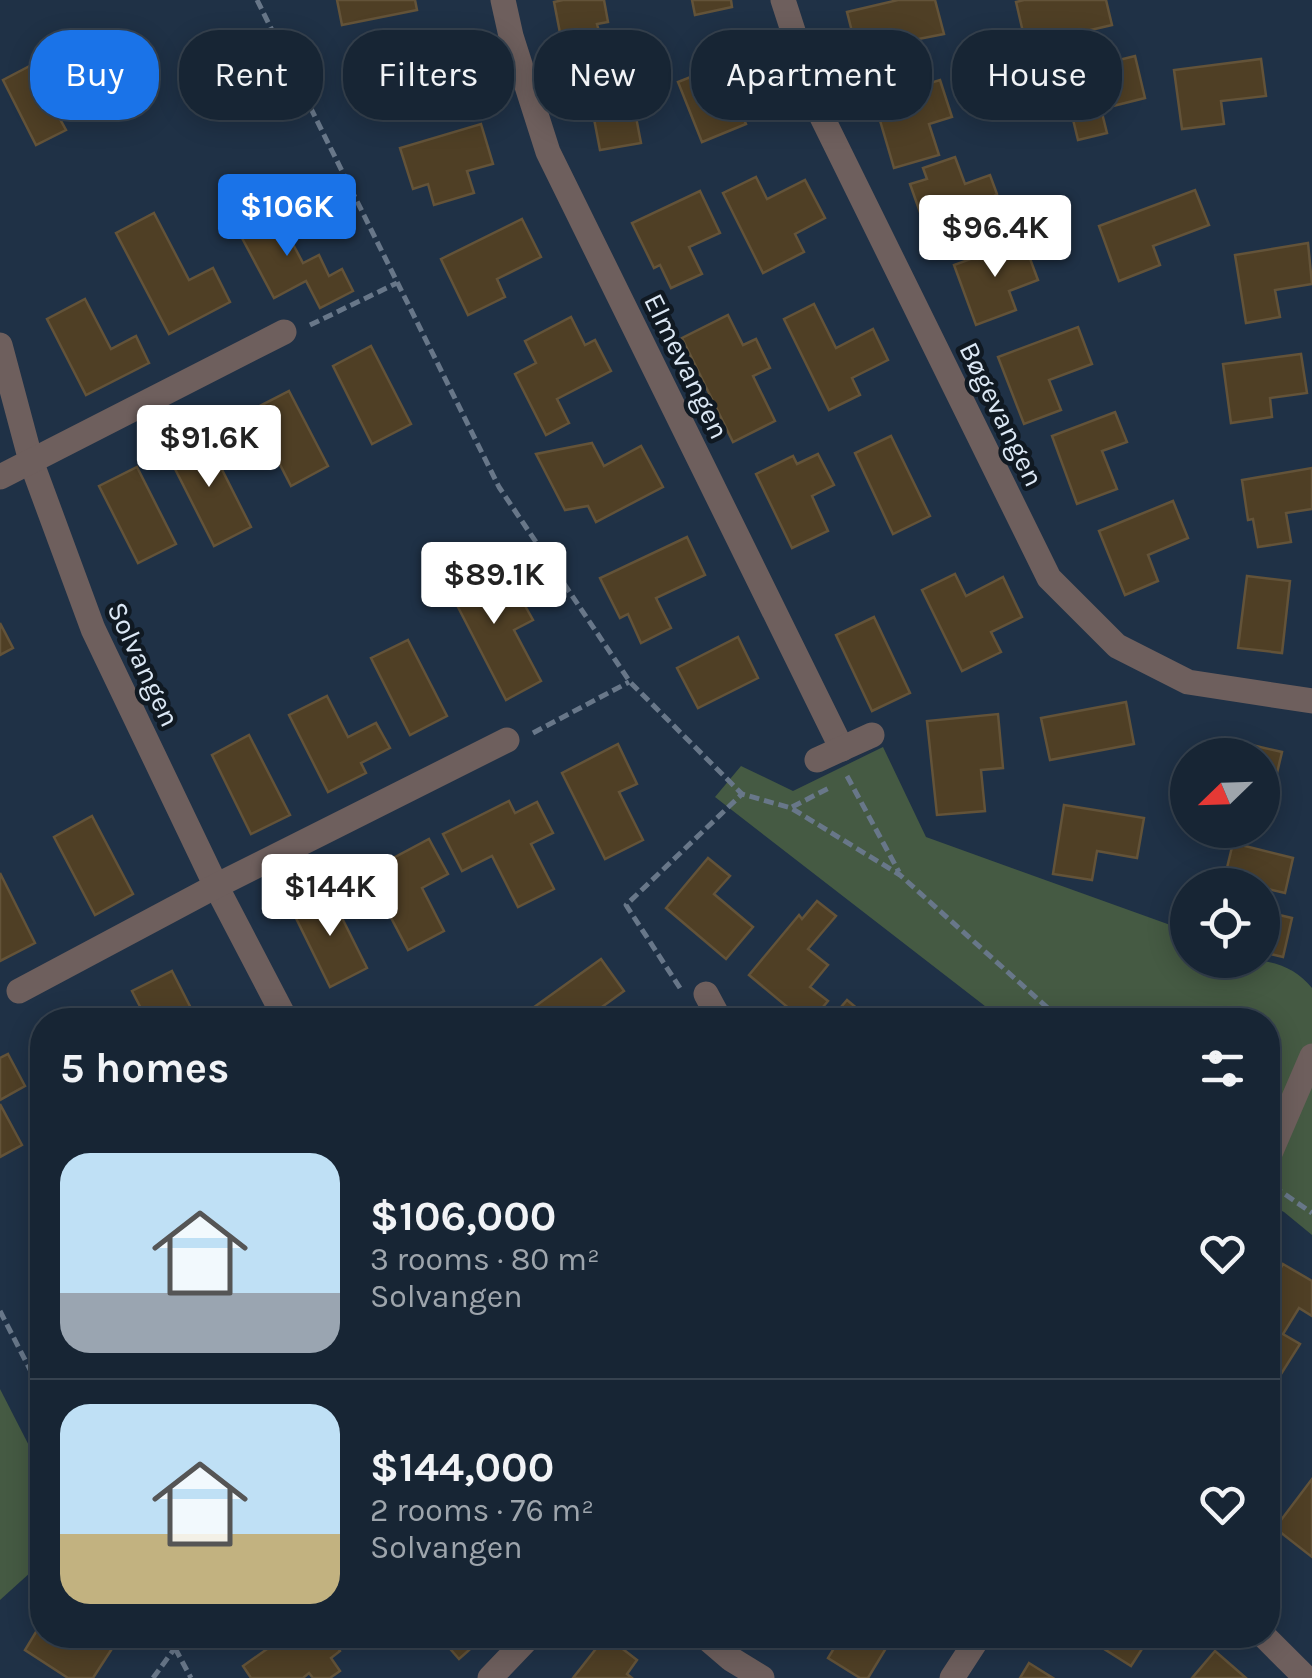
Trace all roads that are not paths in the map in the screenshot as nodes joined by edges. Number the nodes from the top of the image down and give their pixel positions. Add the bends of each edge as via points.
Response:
1 (502, 0) edge
2 (783, 0) edge
3 (284, 332) road end
4 (0, 344) edge
5 (31, 461) junction
6 (0, 477) edge
7 (1312, 701) edge
8 (872, 735) dead end
9 (506, 740) road end
10 (842, 749) junction
11 (817, 760) dead end
12 (216, 886) junction
13 (20, 991) dead end
14 (706, 994) road end
15 (280, 1008) edge
16 (714, 1008) edge
17 (1312, 1056) edge
18 (1280, 1130) edge
19 (519, 1648) edge
20 (718, 1648) edge
21 (972, 1648) edge
22 (1276, 1648) edge
23 (490, 1678) edge
24 (762, 1678) edge
25 (952, 1678) edge
26 (1306, 1678) edge

1 - 10 street, Elmevangen via 548,152
2 - 7 street, Bøgevangen via 819,111 1049,578 1118,646 1188,682
3 - 5 street
4 - 5 street, Solvangen
5 - 6 street
5 - 12 street, Solvangen via 93,629
8 - 10 street
9 - 12 street
10 - 11 street
12 - 13 street
12 - 15 street, Solvangen
14 - 16 street
17 - 18 street
19 - 23 street
20 - 24 street
21 - 25 street
22 - 26 street

